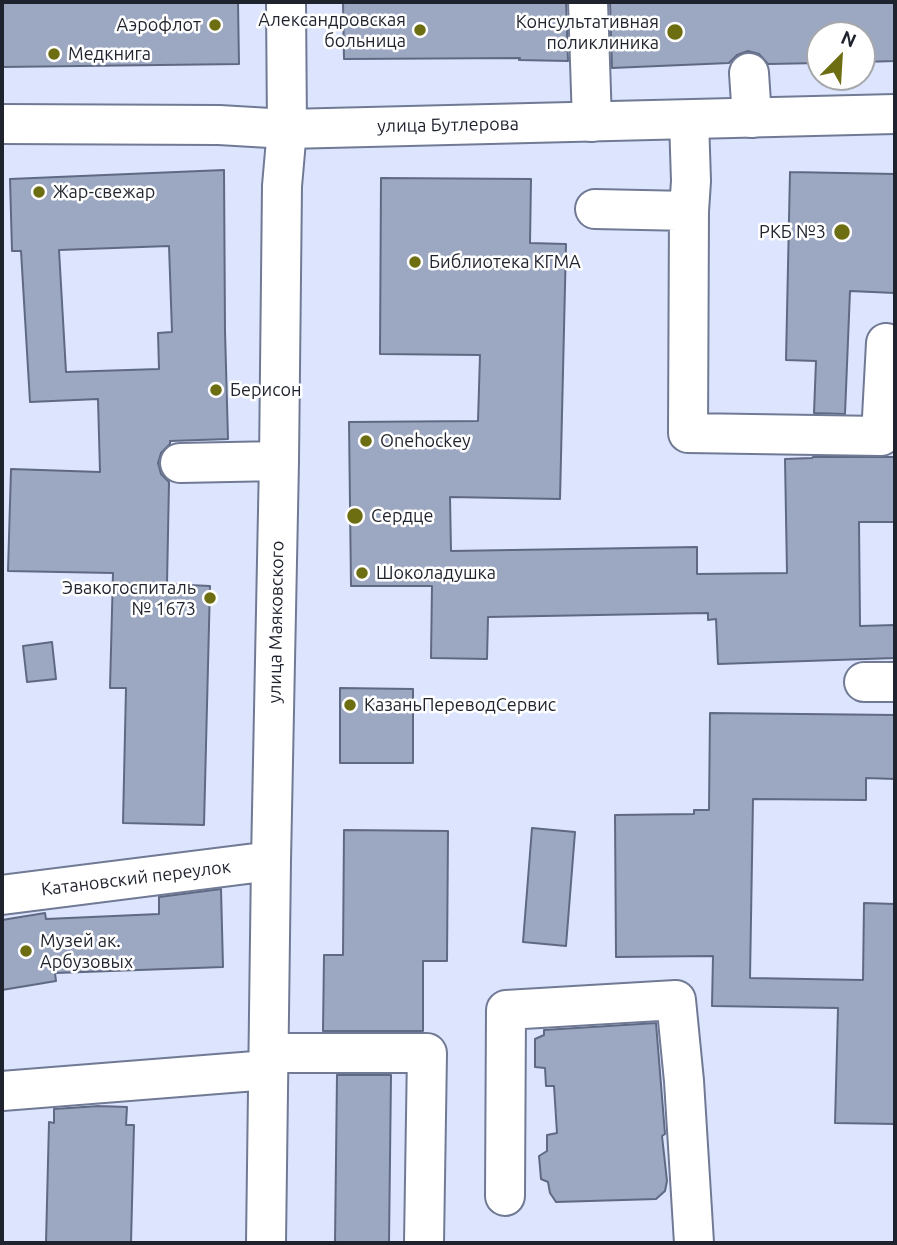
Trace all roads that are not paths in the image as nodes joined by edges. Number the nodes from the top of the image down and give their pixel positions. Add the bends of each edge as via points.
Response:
1 (286, 2) edge
2 (588, 2) edge
3 (749, 73) dead end
4 (895, 114) edge
5 (752, 118) junction
6 (689, 120) junction
7 (592, 122) junction
8 (2, 124) edge
9 (287, 129) junction
10 (595, 209) dead end
11 (689, 211) junction
12 (887, 343) dead end
13 (279, 461) junction
14 (180, 463) dead end
15 (271, 861) junction
16 (2, 895) edge
17 (268, 1062) junction
18 (2, 1091) edge
19 (505, 1196) dead end
20 (266, 1243) edge
21 (424, 1243) edge
22 (694, 1243) edge

1 - 9 street, улица Маяковского
2 - 7 street
3 - 5 street
4 - 5 street, улица Бутлерова
5 - 6 street, улица Бутлерова
6 - 7 street, улица Бутлерова
6 - 11 street
7 - 9 street, улица Бутлерова
8 - 9 street, улица Бутлерова
9 - 13 street, улица Маяковского via 282,186
10 - 11 street
11 - 12 street via 688,433 881,436
13 - 14 street
13 - 15 street, улица Маяковского
15 - 16 street, Катановский переулок
15 - 17 street, улица Маяковского
17 - 18 street
17 - 20 street, улица Маяковского
17 - 21 street via 427,1053
19 - 22 street via 506,1010 676,1000

